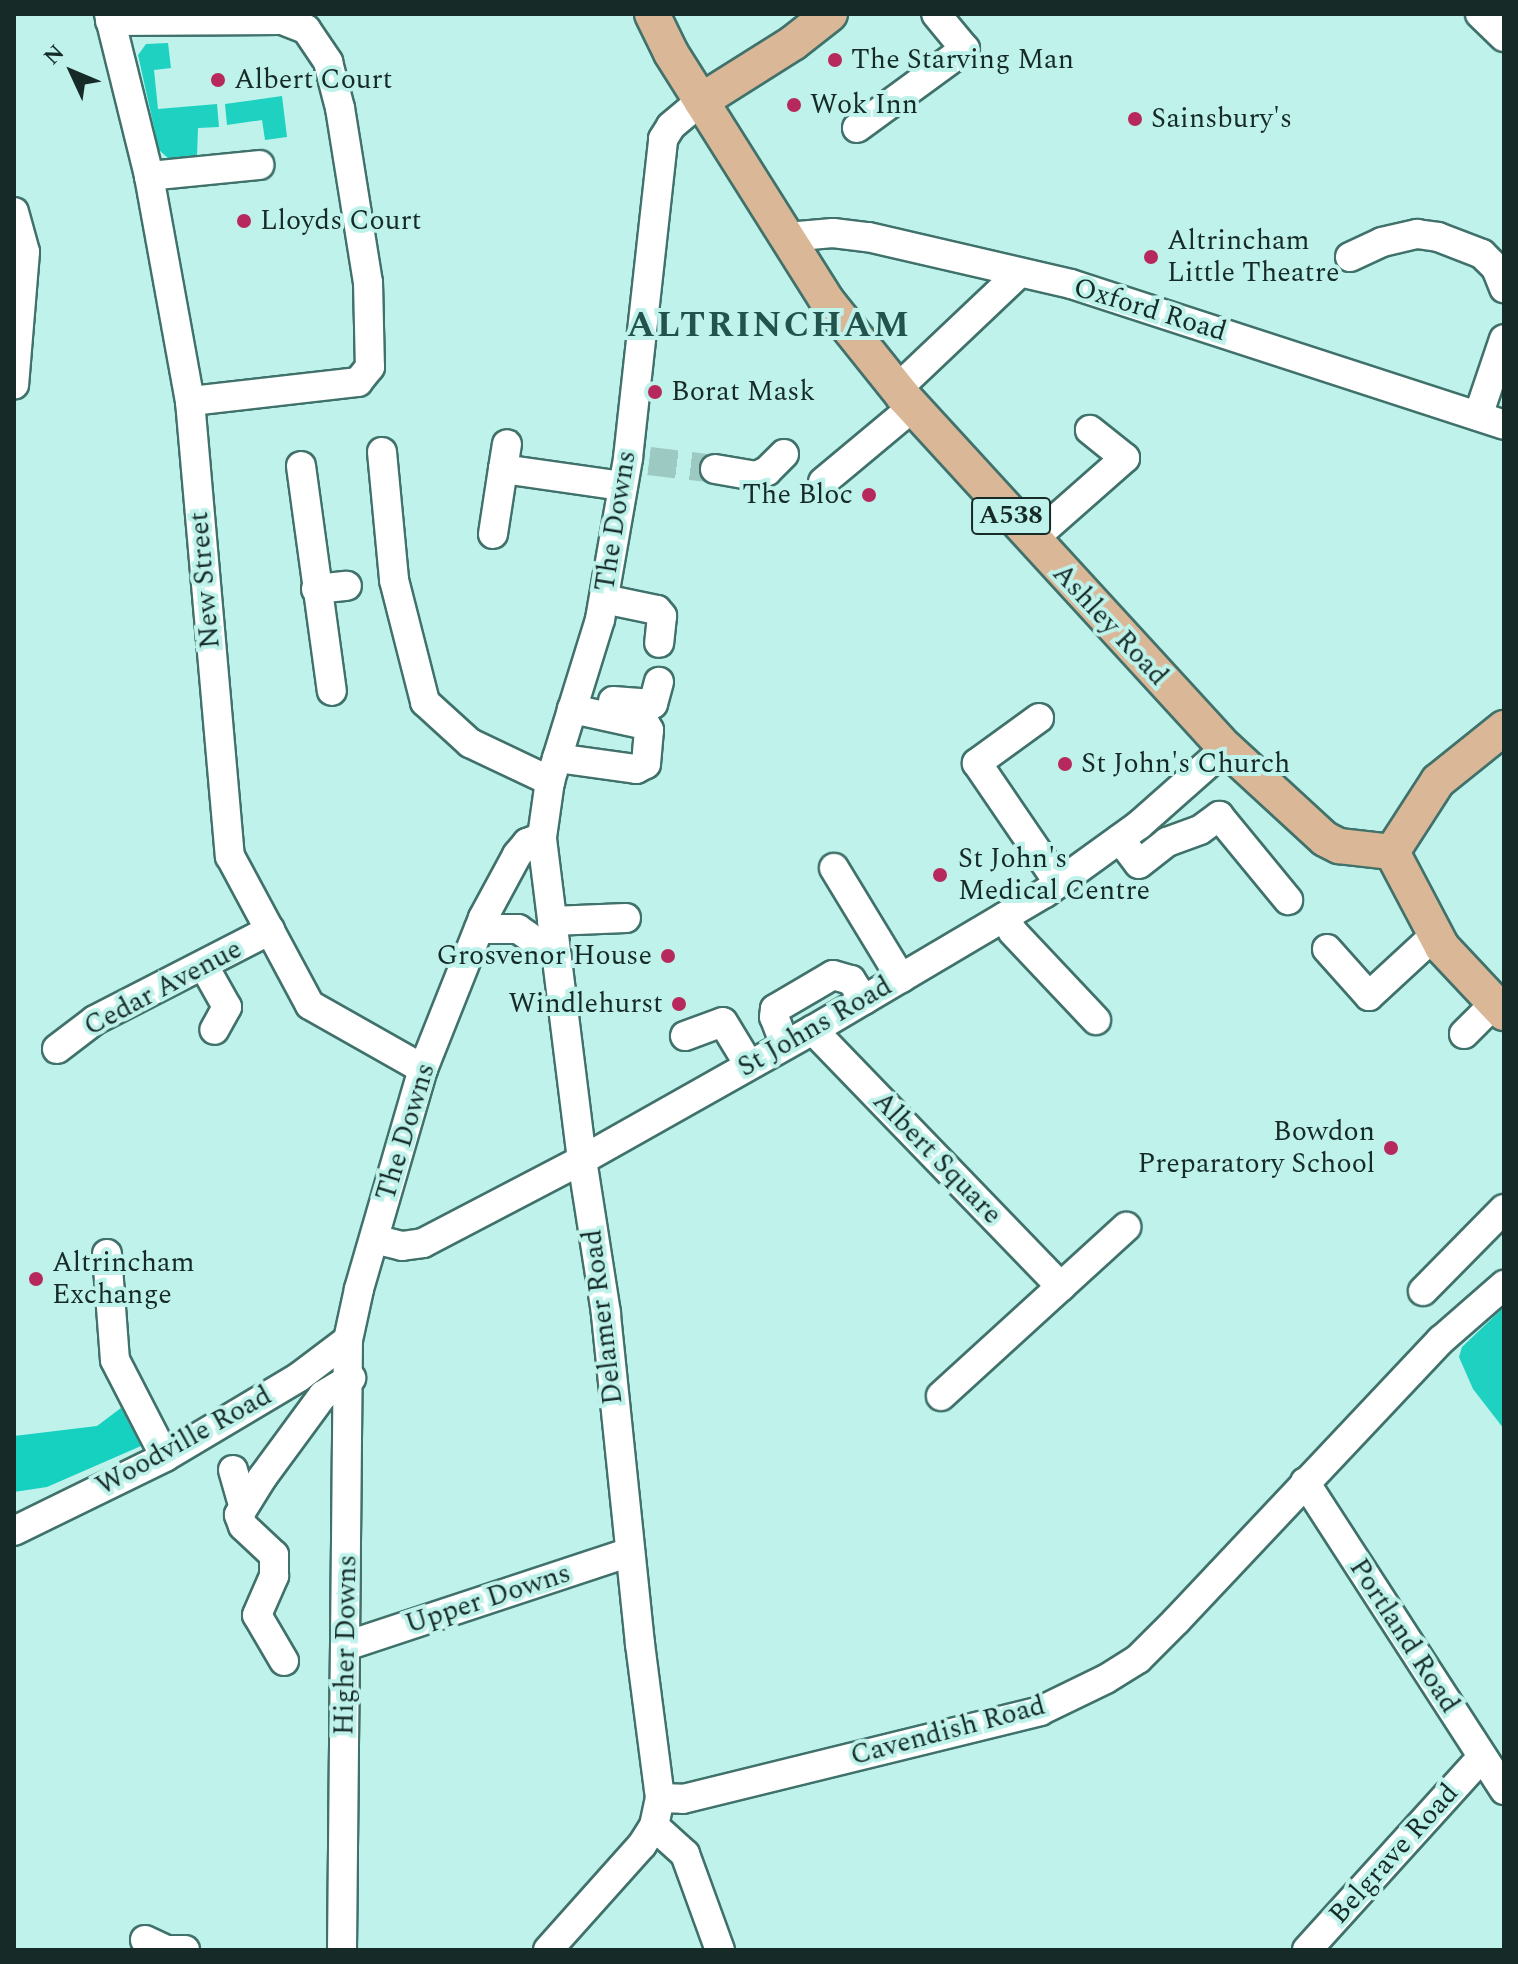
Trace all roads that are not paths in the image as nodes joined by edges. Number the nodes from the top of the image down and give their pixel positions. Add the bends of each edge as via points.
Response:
1 (652, 14) edge
2 (830, 14) edge
3 (936, 14) edge
4 (1480, 14) edge
5 (110, 17) edge
6 (1504, 37) edge
7 (701, 101) junction
8 (857, 128) dead end
9 (259, 165) dead end
10 (149, 176) junction
11 (14, 212) edge
12 (787, 237) junction
13 (1350, 257) dead end
14 (1018, 274) junction
15 (19, 284) edge
16 (1504, 288) edge
17 (1504, 339) edge
18 (14, 385) edge
19 (904, 398) junction
20 (190, 401) junction
21 (1491, 420) edge
22 (1090, 430) dead end
23 (859, 435) dead end
24 (382, 452) dead end
25 (784, 454) dead end
26 (301, 466) dead end
27 (715, 469) tunnel mouth
28 (823, 482) dead end
29 (623, 486) junction
30 (493, 534) dead end
31 (1032, 540) junction
32 (347, 586) dead end
33 (316, 589) junction
34 (604, 599) junction
35 (659, 643) dead end
36 (659, 682) dead end
37 (332, 691) dead end
38 (574, 702) junction
39 (1039, 718) dead end
40 (1504, 728) edge
41 (1226, 748) junction
42 (554, 770) junction
43 (542, 837) junction
44 (1120, 839) junction
45 (1392, 852) junction
46 (834, 868) dead end
47 (1059, 883) junction
48 (1288, 900) dead end
49 (1004, 917) junction
50 (626, 918) dead end
51 (552, 921) junction
52 (479, 929) junction
53 (270, 930) junction
54 (1434, 936) junction
55 (1327, 949) dead end
56 (557, 956) junction
57 (204, 966) junction
58 (901, 978) junction
59 (864, 1000) junction
60 (1499, 1008) edge
61 (1096, 1020) dead end
62 (214, 1030) dead end
63 (813, 1030) junction
64 (1464, 1034) dead end
65 (685, 1036) dead end
66 (785, 1045) junction
67 (57, 1049) dead end
68 (749, 1065) junction
69 (423, 1069) junction
70 (582, 1160) junction
71 (1504, 1209) edge
72 (1126, 1227) dead end
73 (374, 1239) junction
74 (107, 1254) dead end
75 (1504, 1285) edge
76 (1061, 1287) junction
77 (1423, 1291) dead end
78 (348, 1340) junction
79 (351, 1378) junction
80 (941, 1396) dead end
81 (165, 1457) junction
82 (233, 1470) dead end
83 (1305, 1482) junction
84 (243, 1505) junction
85 (14, 1531) edge
86 (630, 1552) junction
87 (346, 1646) junction
88 (284, 1661) dead end
89 (1481, 1758) junction
90 (1504, 1790) edge
91 (660, 1798) junction
92 (654, 1826) junction
93 (145, 1940) dead end
94 (185, 1950) edge
95 (342, 1950) edge
96 (548, 1950) edge
97 (720, 1950) edge
98 (1307, 1950) edge

1 - 7 main road, Ashley Road
2 - 7 main road
3 - 8 street via 965,49
4 - 6 street
5 - 10 street, New Street
5 - 20 street via 282,20 306,29 318,42 340,108 368,282 370,367 358,382
7 - 12 main road, Ashley Road / A538
7 - 29 street, The Downs via 663,139 639,460
9 - 10 street
10 - 20 street, New Street
11 - 15 street via 25,252
12 - 14 street, Oxford Road via 868,237
12 - 19 main road, Ashley Road / A538 via 827,301
13 - 16 street via 1417,234 1438,237 1482,254 1496,268
14 - 19 street
14 - 21 street, Oxford Road via 1134,302
15 - 18 street
17 - 21 street
19 - 23 street
19 - 28 street
19 - 31 main road, Ashley Road / A538
20 - 53 street, New Street via 230,856
22 - 31 street via 1125,458
24 - 42 street via 394,580 425,702 470,743
25 - 27 street via 756,476
26 - 33 street
29 - 30 street via 505,457
29 - 34 street, The Downs
31 - 41 main road, Ashley Road / A538
32 - 33 street
33 - 37 street
34 - 35 street via 657,610 662,616
34 - 38 street, The Downs
36 - 38 street via 657,698 648,706
38 - 42 street, The Downs
38 - 42 street via 646,725 646,764 636,769
39 - 47 street via 977,763
40 - 45 main road via 1438,781
41 - 44 street, St Johns Road
41 - 45 main road, Ashley Road / A538 via 1325,839 1339,846
42 - 43 street, The Downs
43 - 51 street, Delamer Road
43 - 52 street, The Downs via 517,855
44 - 47 street, St Johns Road
44 - 48 street via 1139,864 1167,842 1200,830 1219,816
45 - 54 main road
46 - 58 street
47 - 49 street, St Johns Road
49 - 58 street, St Johns Road
49 - 61 street
50 - 51 street
51 - 56 street, Delamer Road
52 - 56 street via 518,929
52 - 69 street, The Downs
53 - 57 street, Cedar Avenue
53 - 69 street, New Street via 310,1005
54 - 55 street via 1369,996
54 - 60 main road
56 - 70 street, Delamer Road
57 - 62 street via 227,1007
57 - 67 street, Cedar Avenue via 95,1020
58 - 59 street, St Johns Road
59 - 63 street, St Johns Road
59 - 66 street via 851,980 833,975 775,1009
60 - 64 street
63 - 66 street, St Johns Road
63 - 76 street, Albert Square
65 - 68 street via 723,1022
66 - 68 street, St Johns Road
68 - 70 street, St Johns Road
69 - 73 street, The Downs
70 - 73 street, St Johns Road via 423,1243 402,1246
70 - 86 street, Delamer Road via 606,1313
71 - 77 street
72 - 76 street
73 - 78 street, The Downs
74 - 81 street via 115,1360
75 - 83 street, Cavendish Road via 1441,1340
76 - 80 street
78 - 79 street, Higher Downs
78 - 81 street, Woodville Road via 299,1377
79 - 84 street via 323,1395
79 - 87 street, Higher Downs
81 - 85 street, Woodville Road
82 - 84 street
83 - 89 street, Portland Road
83 - 91 street, Cavendish Road via 1138,1659 1106,1679 1040,1711 683,1799
84 - 88 street via 243,1526 269,1547 276,1564 257,1615
86 - 87 street, Upper Downs
86 - 91 street, Delamer Road
87 - 95 street, Higher Downs
89 - 90 street, Portland Road
89 - 98 street, Belgrave Road
91 - 92 street
92 - 96 street
92 - 97 street via 685,1854
93 - 94 street via 166,1950

